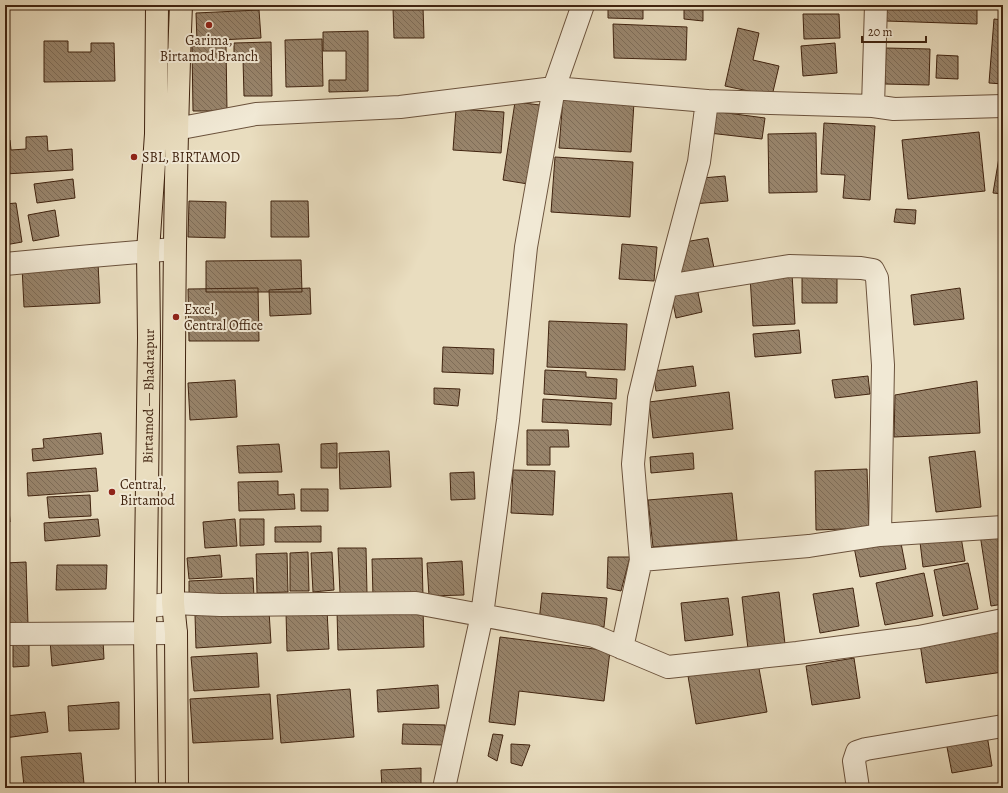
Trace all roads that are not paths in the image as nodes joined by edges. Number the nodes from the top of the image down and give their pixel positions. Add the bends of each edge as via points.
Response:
1 (157, 5) edge
2 (181, 5) edge
3 (582, 5) edge
4 (876, 5) edge
5 (554, 88) junction
6 (706, 101) junction
7 (873, 106) junction
8 (1003, 106) edge
9 (176, 129) junction
10 (174, 250) junction
11 (148, 251) junction
12 (5, 264) edge
13 (666, 286) junction
14 (1003, 527) edge
15 (880, 535) junction
16 (641, 560) junction
17 (173, 603) junction
18 (146, 606) junction
19 (482, 615) junction
20 (1003, 620) edge
21 (145, 633) junction
22 (176, 633) junction
23 (5, 634) edge
24 (622, 648) junction
25 (1003, 726) edge
26 (147, 788) edge
27 (177, 788) edge
28 (444, 788) edge
29 (858, 788) edge

1 - 11 main road, Birtamod — Bhadrapur via 156,134
2 - 9 main road, Birtamod — Bhadrapur
3 - 5 street
4 - 7 street
5 - 6 street
5 - 9 street via 400,108 256,114
5 - 19 street via 526,246 508,420
6 - 7 street
6 - 13 street via 699,162
7 - 8 street
9 - 10 main road, Birtamod — Bhadrapur
10 - 11 street
10 - 17 main road, Birtamod — Bhadrapur
11 - 12 street
11 - 18 main road, Birtamod — Bhadrapur
13 - 15 street via 788,266 873,270 877,278 883,365
13 - 16 street via 639,398 633,464
14 - 15 street
15 - 16 street via 809,546
16 - 24 street
17 - 18 street
17 - 19 street via 416,603
17 - 22 main road, Birtamod — Bhadrapur
18 - 21 main road, Birtamod — Bhadrapur
19 - 24 street via 594,636
19 - 28 street
20 - 24 street via 919,637 668,667
21 - 22 street
21 - 23 street
21 - 26 main road, Birtamod — Bhadrapur
22 - 27 main road, Birtamod — Bhadrapur
25 - 29 street via 857,752 854,761

